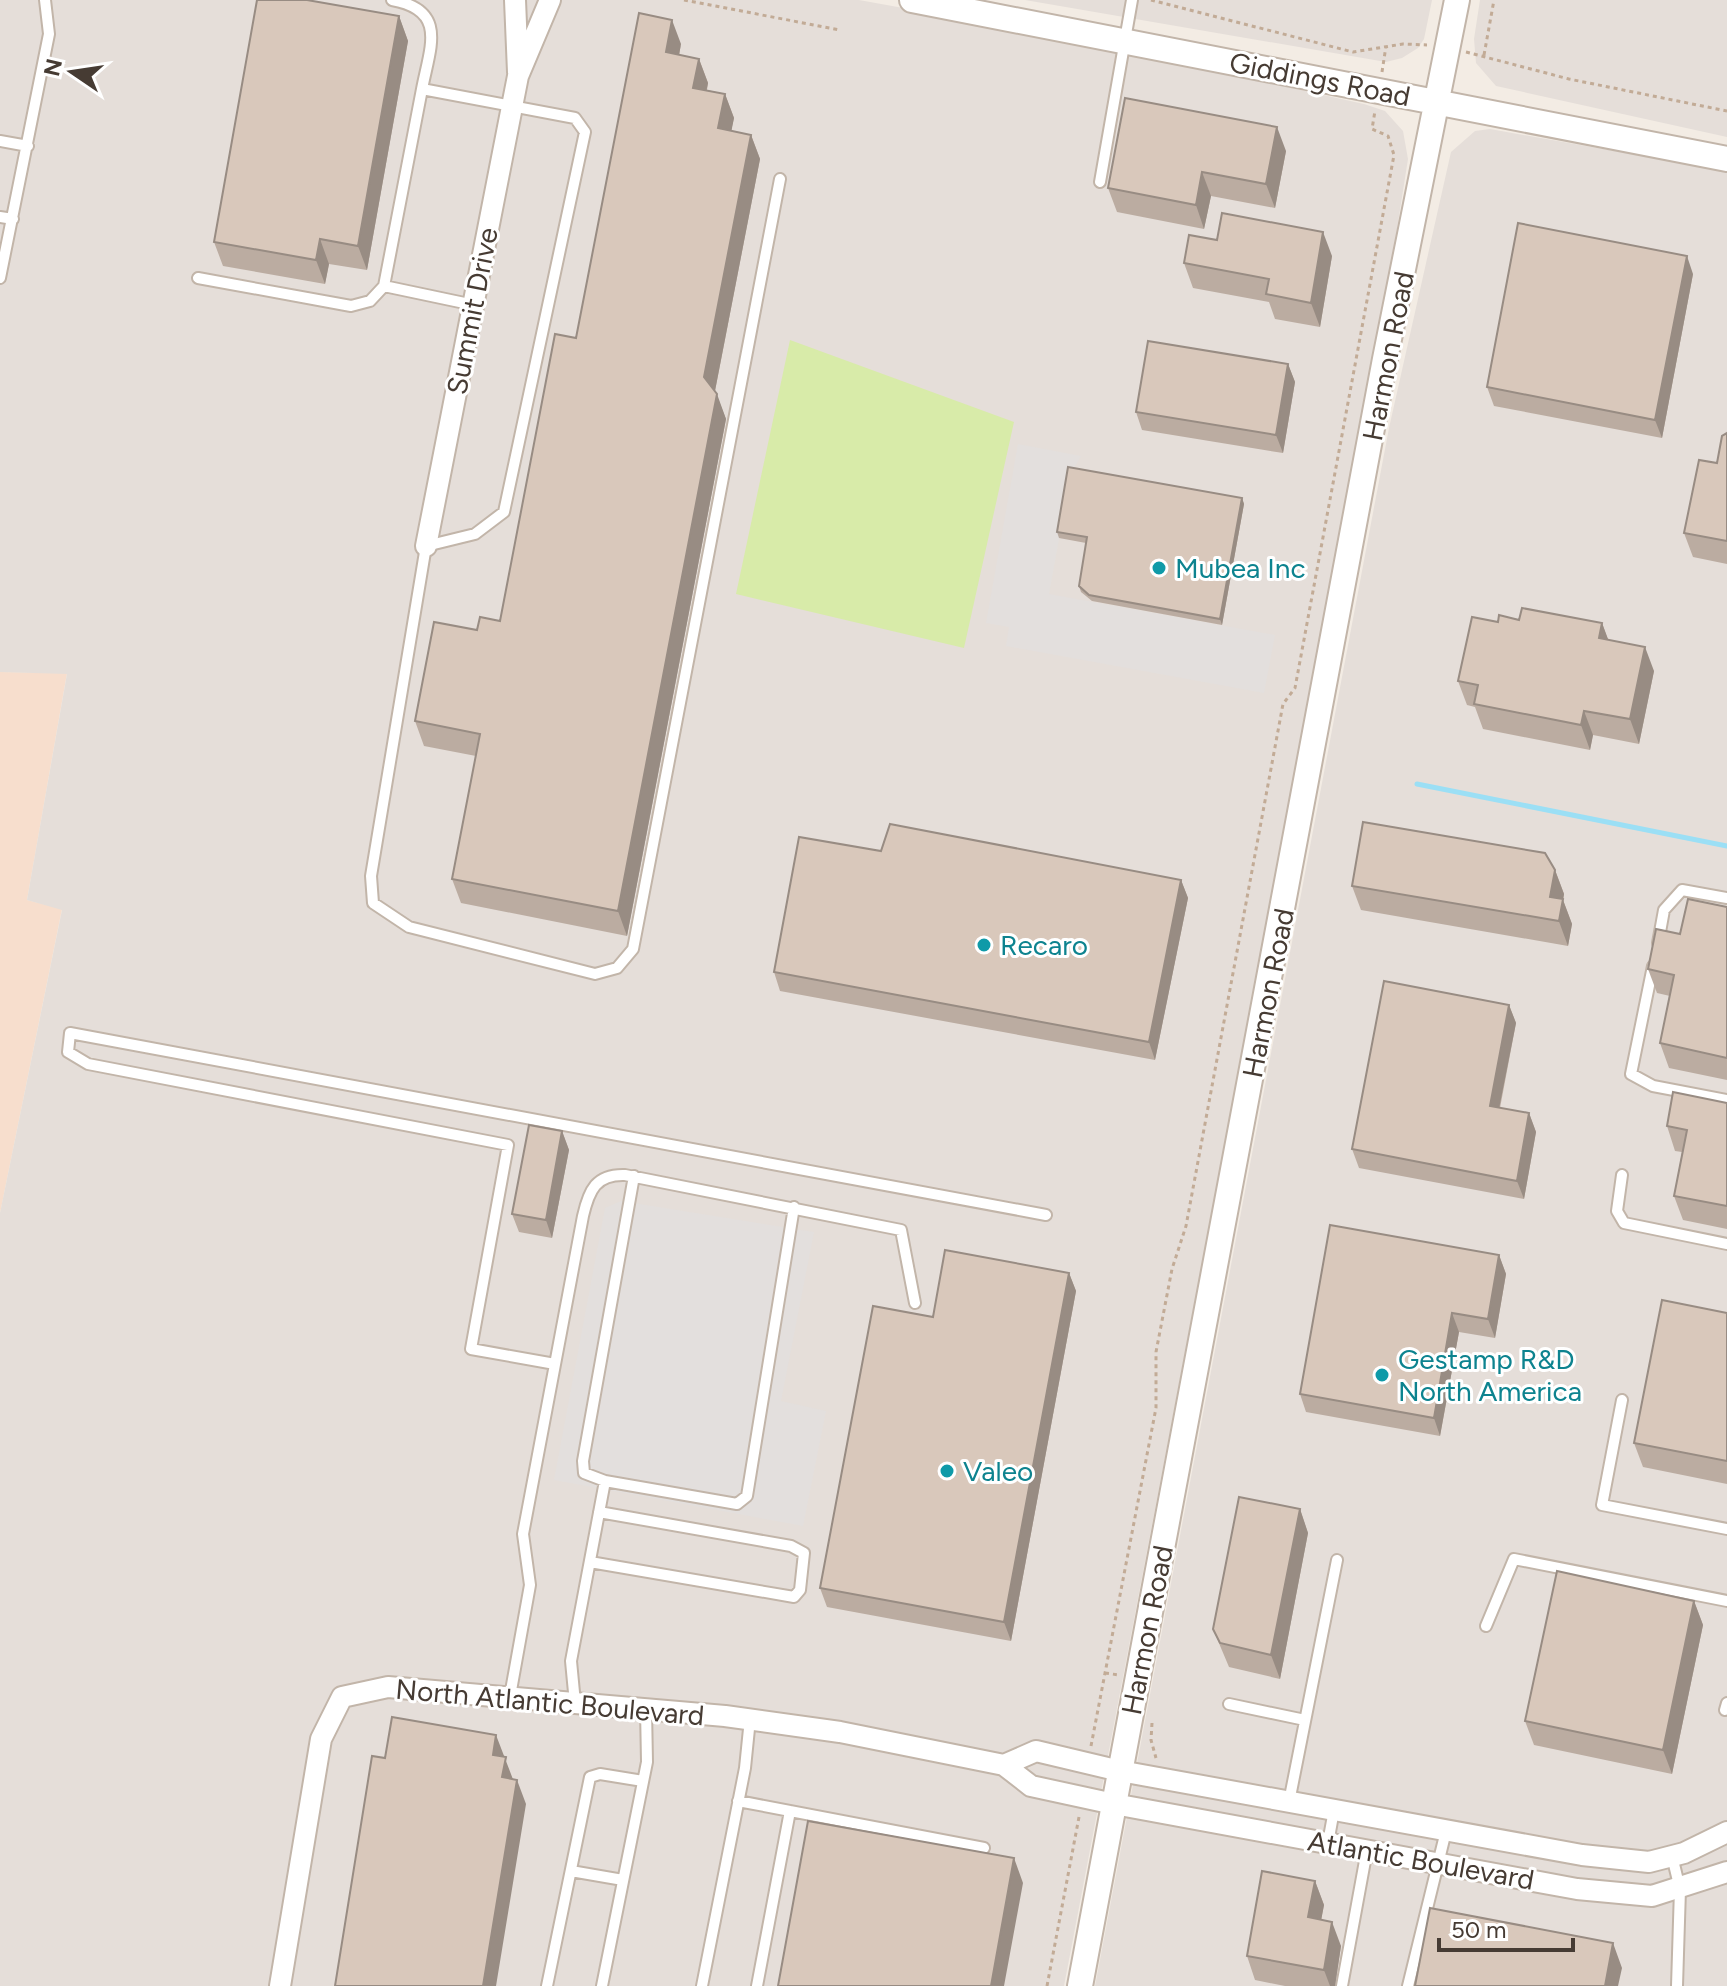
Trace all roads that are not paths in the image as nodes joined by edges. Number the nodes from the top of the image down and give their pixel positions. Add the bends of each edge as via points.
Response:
1 (45, 0) edge
2 (392, 0) edge
3 (515, 0) edge
4 (550, 0) edge
5 (912, 0) edge
6 (1132, 0) edge
7 (1457, 0) edge
8 (1126, 41) junction
9 (518, 76) junction
10 (422, 89) junction
11 (1437, 102) junction
12 (512, 107) junction
13 (0, 141) edge
14 (28, 146) junction
15 (1727, 159) edge
16 (780, 179) dead end
17 (1100, 182) dead end
18 (0, 217) edge
19 (13, 219) junction
20 (0, 278) edge
21 (198, 278) dead end
22 (384, 286) junction
23 (474, 305) junction
24 (426, 546) junction
25 (1727, 898) edge
26 (1727, 1100) edge
27 (1622, 1175) dead end
28 (634, 1176) junction
29 (794, 1207) junction
30 (1046, 1215) dead end
31 (1727, 1244) edge
32 (915, 1303) dead end
33 (555, 1364) junction
34 (1622, 1400) dead end
35 (605, 1481) junction
36 (599, 1512) junction
37 (1727, 1529) edge
38 (1337, 1560) dead end
39 (590, 1562) junction
40 (1727, 1601) edge
41 (1486, 1626) dead end
42 (510, 1696) junction
43 (575, 1703) junction
44 (1229, 1704) dead end
45 (646, 1709) junction
46 (750, 1719) junction
47 (1305, 1720) junction
48 (1004, 1765) junction
49 (1120, 1771) junction
50 (643, 1781) junction
51 (738, 1801) junction
52 (1289, 1802) junction
53 (1114, 1804) junction
54 (1334, 1810) junction
55 (790, 1811) junction
56 (1446, 1831) junction
57 (1727, 1832) edge
58 (1328, 1843) junction
59 (984, 1848) dead end
60 (1367, 1850) junction
61 (1672, 1856) junction
62 (1439, 1864) junction
63 (571, 1871) junction
64 (1727, 1872) edge
65 (623, 1880) junction
66 (1680, 1889) junction
67 (280, 1986) edge
68 (547, 1986) edge
69 (602, 1986) edge
70 (702, 1986) edge
71 (757, 1986) edge
72 (1080, 1986) edge
73 (1342, 1986) edge
74 (1408, 1986) edge
75 (1677, 1986) edge

1 - 14 lane via 49,34
2 - 10 lane via 413,4 433,32
3 - 9 street, Summit Drive
4 - 9 street, Summit Drive
5 - 8 street, Giddings Road
6 - 8 lane
7 - 11 street, Harmon Road
8 - 11 street, Giddings Road
8 - 17 lane
9 - 12 street, Summit Drive
10 - 12 lane
10 - 22 lane
11 - 15 street, Giddings Road
11 - 49 street, Harmon Road
12 - 23 street, Summit Drive
12 - 24 lane via 575,118 585,132 504,512 475,534
13 - 14 lane
14 - 19 lane
16 - 24 lane via 633,949 617,968 595,974 409,927 373,903 371,876
18 - 19 lane
19 - 20 lane
21 - 22 lane via 351,306 370,301
22 - 23 lane
23 - 24 street, Summit Drive
25 - 26 lane via 1682,890 1664,910 1631,1074 1653,1086
27 - 31 lane via 1617,1211 1624,1223
28 - 29 lane
28 - 33 lane via 612,1174 589,1192
28 - 35 lane via 583,1461 584,1473
29 - 32 lane via 901,1230
29 - 35 lane via 747,1496 737,1504
30 - 33 lane via 70,1033 68,1052 88,1064 508,1145 471,1349
33 - 42 lane via 523,1534 530,1585
34 - 37 lane via 1602,1505
35 - 36 lane
36 - 39 lane
36 - 39 lane via 791,1546 804,1553 800,1590 794,1597
38 - 47 lane
39 - 43 lane via 571,1661
40 - 41 lane via 1514,1559
42 - 43 street, North Atlantic Boulevard
42 - 67 street, North Atlantic Boulevard via 388,1687 342,1697 321,1739
43 - 45 street, North Atlantic Boulevard
44 - 47 lane
45 - 46 street, North Atlantic Boulevard
45 - 50 lane
46 - 48 street, North Atlantic Boulevard
46 - 51 lane
47 - 52 lane
48 - 49 street via 1036,1751
48 - 53 street, North Atlantic Boulevard via 1031,1786
49 - 52 street, Atlantic Boulevard
49 - 53 street, Harmon Road
50 - 63 lane via 590,1777
50 - 65 lane
51 - 55 lane
51 - 70 lane
52 - 54 street, Atlantic Boulevard
53 - 58 street, Atlantic Boulevard
53 - 72 street, Harmon Road
54 - 56 street, Atlantic Boulevard
54 - 58 lane
55 - 59 lane
55 - 71 lane
56 - 61 street, Atlantic Boulevard via 1582,1855 1649,1862
56 - 62 lane
57 - 61 street, Atlantic Boulevard
58 - 60 street, Atlantic Boulevard
60 - 62 street, Atlantic Boulevard
60 - 73 lane
61 - 66 lane
62 - 66 street, Atlantic Boulevard via 1577,1889 1652,1896
62 - 74 lane
63 - 65 lane
63 - 68 lane
64 - 66 street, Atlantic Boulevard
65 - 69 lane
66 - 75 lane

